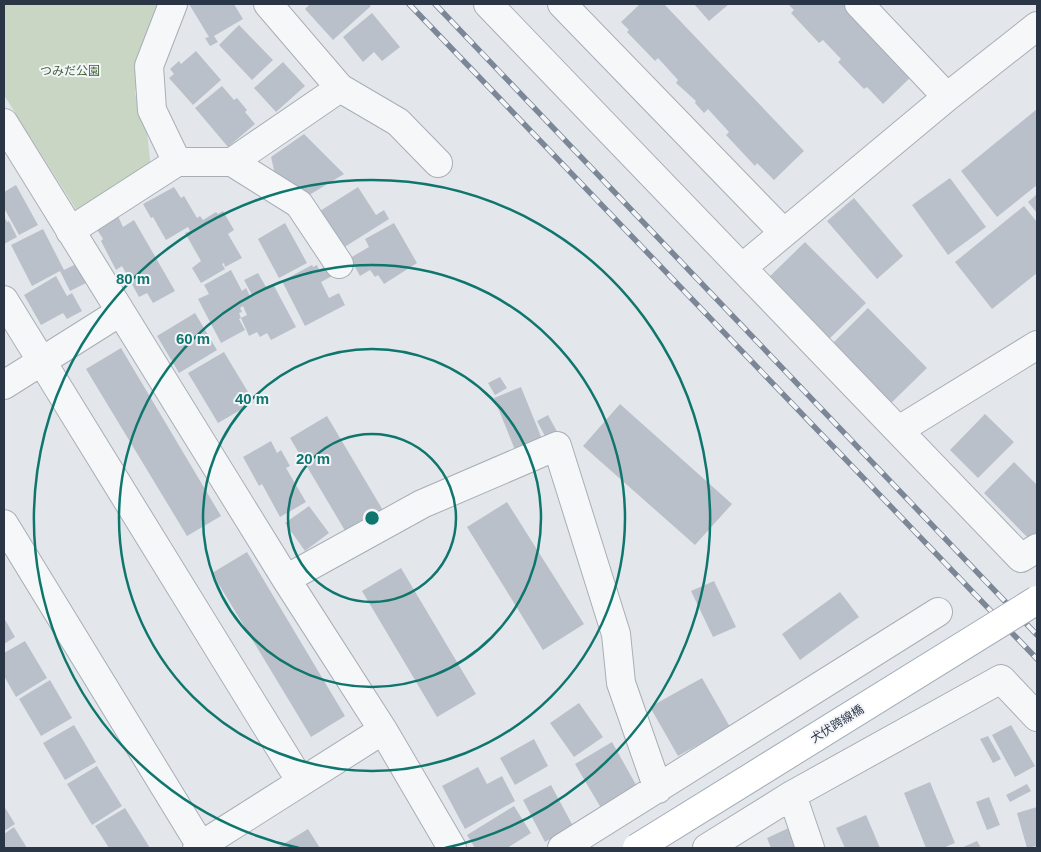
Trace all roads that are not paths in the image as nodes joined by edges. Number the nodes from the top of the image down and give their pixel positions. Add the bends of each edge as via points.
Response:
1 (173, 4) edge
2 (268, 4) edge
3 (488, 4) edge
4 (562, 4) edge
5 (859, 4) edge
6 (1037, 26) edge
7 (340, 88) junction
8 (947, 98) junction
9 (4, 124) edge
10 (176, 162) junction
11 (232, 162) junction
12 (438, 163) dead end
13 (70, 231) junction
14 (784, 232) junction
15 (340, 264) dead end
16 (743, 266) junction
17 (4, 300) edge
18 (120, 312) junction
19 (1037, 345) edge
20 (41, 362) junction
21 (4, 385) edge
22 (899, 430) junction
23 (4, 524) edge
24 (1037, 548) edge
25 (286, 579) junction
26 (1037, 600) edge
27 (938, 612) dead end
28 (1037, 717) edge
29 (382, 730) junction
30 (301, 782) junction
31 (658, 789) junction
32 (792, 795) junction
33 (199, 847) edge
34 (452, 848) edge
35 (562, 848) edge
36 (637, 848) edge
37 (707, 848) edge
38 (810, 848) edge

1 - 10 street via 149,66 152,110
2 - 7 street
3 - 16 street
4 - 14 street
5 - 8 street
6 - 8 street
7 - 11 street
7 - 12 street via 398,122
8 - 14 street
9 - 13 street
10 - 11 street
10 - 13 street
11 - 15 street via 299,204
13 - 18 street
14 - 16 street
16 - 22 street
17 - 20 street
18 - 20 street
18 - 25 street
19 - 22 street
20 - 21 street
20 - 30 street
22 - 24 street via 1021,558
23 - 33 street
25 - 29 street
25 - 31 street via 422,504 557,446 616,634 621,683
26 - 36 main road, 犬伏跨線橋, bridge
27 - 31 street
28 - 32 street via 1001,679
29 - 30 street
29 - 34 street
30 - 33 street
31 - 35 street
32 - 37 street
32 - 38 street

